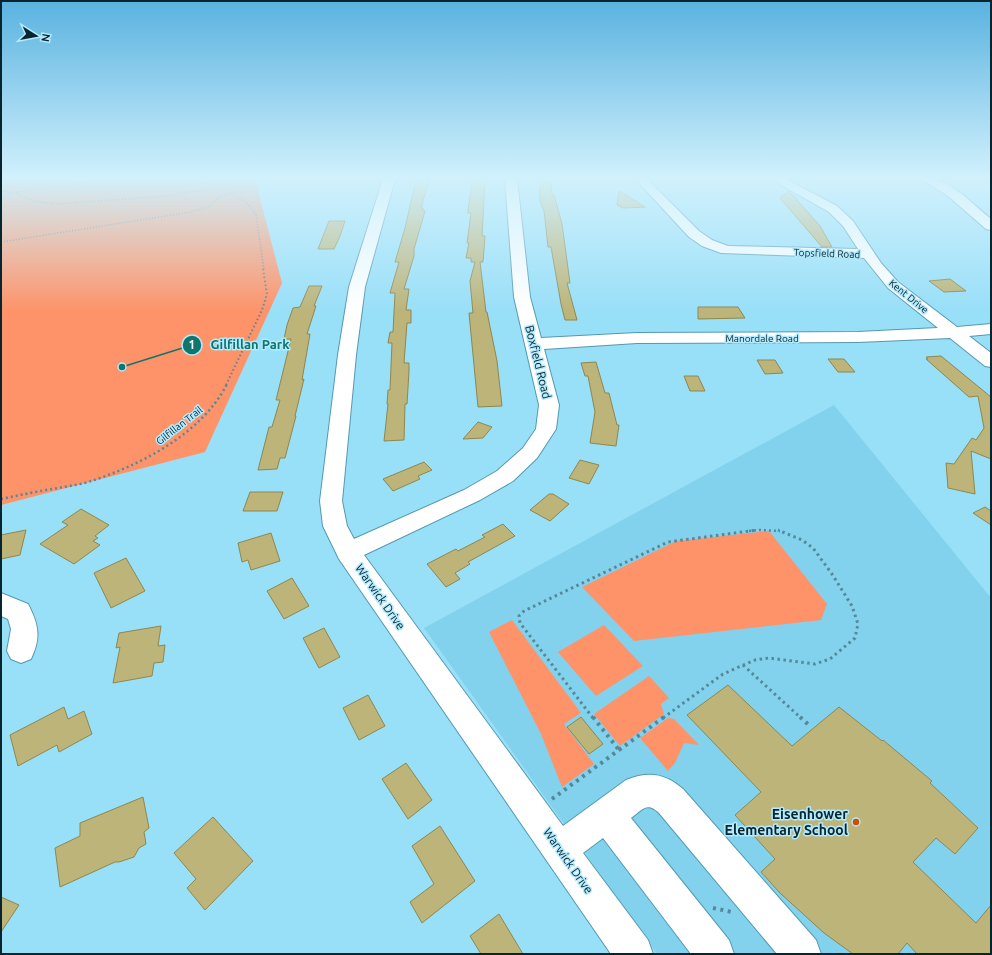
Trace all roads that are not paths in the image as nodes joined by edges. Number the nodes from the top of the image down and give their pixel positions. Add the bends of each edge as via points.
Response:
1 (375, 224) edge
2 (515, 224) edge
3 (684, 224) edge
4 (848, 224) edge
5 (868, 254) junction
6 (991, 329) edge
7 (956, 333) junction
8 (534, 344) junction
9 (991, 362) edge
10 (348, 552) junction
11 (1, 604) edge
12 (22, 651) dead end
13 (607, 815) junction
14 (560, 849) junction
15 (634, 954) edge
16 (715, 954) edge
17 (802, 954) edge

1 - 10 street, Warwick Drive via 357,287 331,501 335,526
2 - 8 street, Boxfield Road via 522,297
3 - 5 street, Topsfield Road via 707,243 726,250
4 - 5 street, Kent Drive
5 - 7 street, Kent Drive via 893,285
6 - 7 street, Manordale Road
7 - 8 street, Manordale Road via 837,338 636,338
7 - 9 street, Kent Drive
8 - 10 street, Boxfield Road via 549,405 546,429 530,453 505,476 472,494
10 - 14 street, Warwick Drive
11 - 12 street via 19,612 25,629
13 - 14 street
13 - 16 street
13 - 17 street via 638,792 652,790 663,793
14 - 15 street, Warwick Drive

